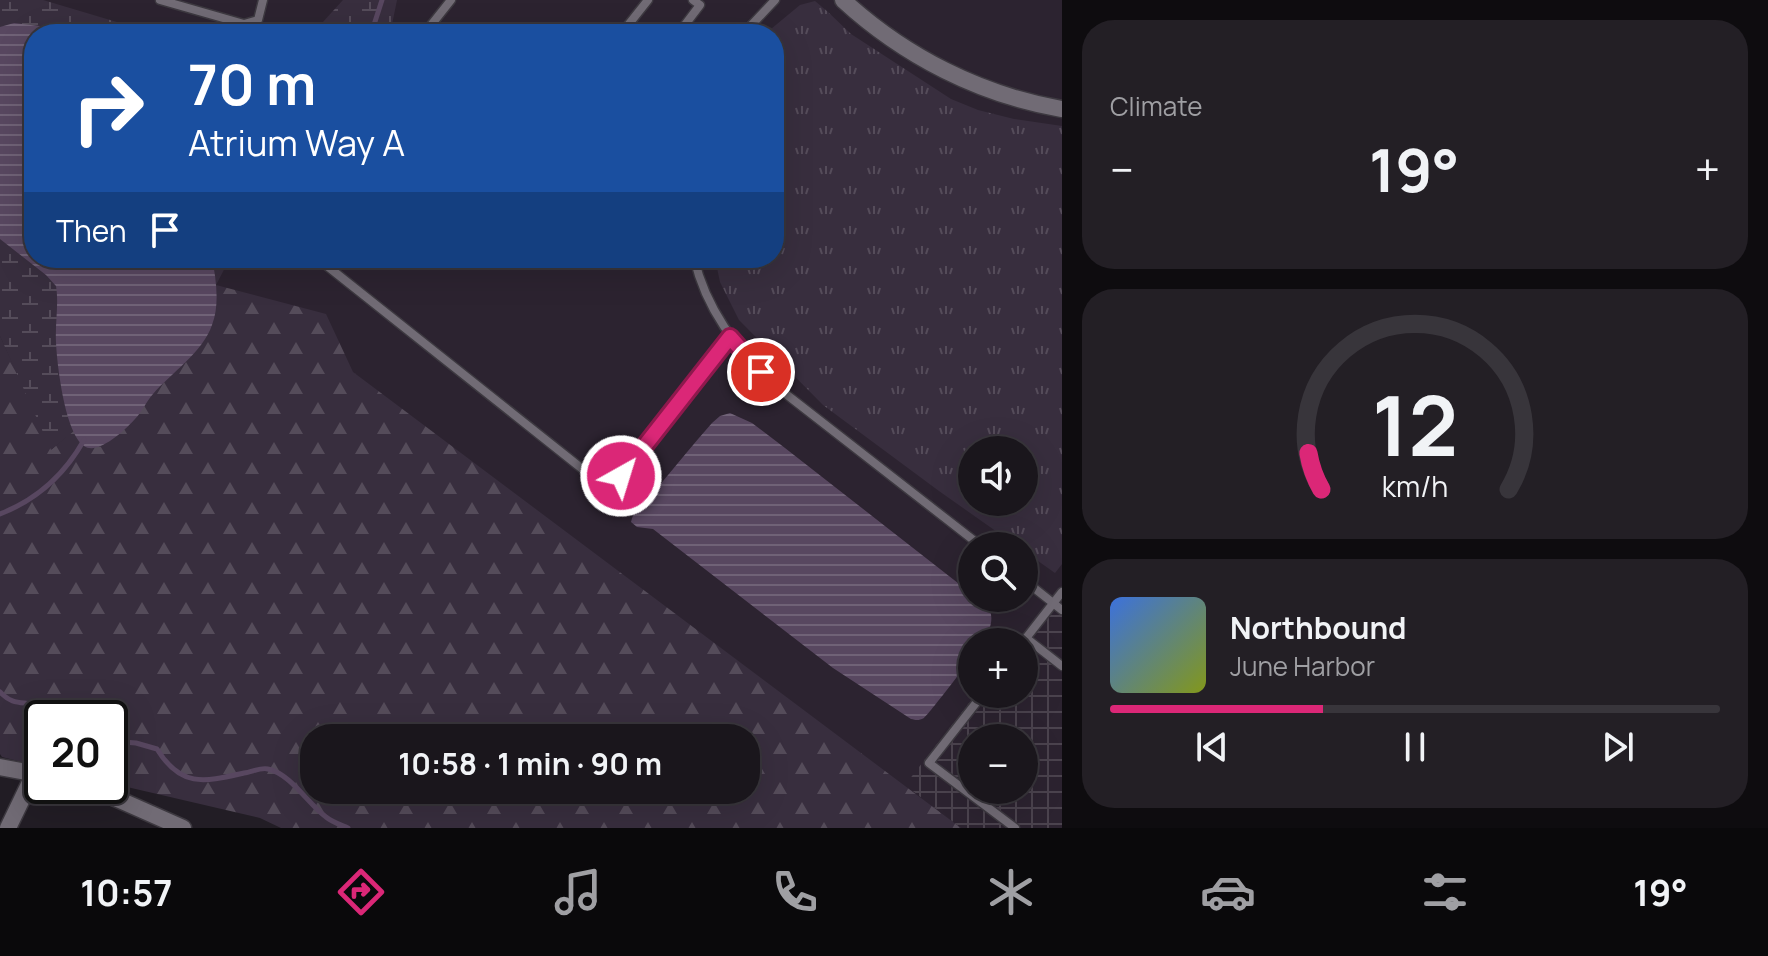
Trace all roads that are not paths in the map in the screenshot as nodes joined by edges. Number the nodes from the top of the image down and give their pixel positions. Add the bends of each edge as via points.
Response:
1 (160, 0) edge
2 (263, 0) edge
3 (451, 0) edge
4 (648, 0) edge
5 (775, 0) edge
6 (843, 0) edge
7 (699, 2) edge
8 (432, 24) edge
9 (629, 24) edge
10 (685, 24) edge
11 (752, 24) edge
12 (1062, 109) edge
13 (330, 268) edge
14 (697, 268) edge
15 (730, 337) junction
16 (963, 532) edge
17 (1038, 591) edge
18 (1062, 592) edge
19 (1053, 603) junction
20 (1062, 610) edge
21 (1033, 628) edge
22 (1038, 650) edge
23 (1062, 666) edge
24 (972, 708) edge
25 (0, 767) edge
26 (24, 772) edge
27 (24, 800) edge
28 (128, 804) edge
29 (8, 828) edge
30 (183, 828) edge
31 (1015, 828) edge

1 - 2 lane via 244,24 258,20
3 - 8 lane
4 - 9 lane
5 - 11 lane
6 - 12 street via 890,39 944,71
7 - 10 lane
13 - 15 lane via 602,481 626,471
14 - 15 lane
15 - 16 lane via 773,384
17 - 19 lane
18 - 19 lane
19 - 20 lane
19 - 21 lane
22 - 23 lane
24 - 31 lane via 929,763
25 - 26 street
27 - 29 street
28 - 30 street

